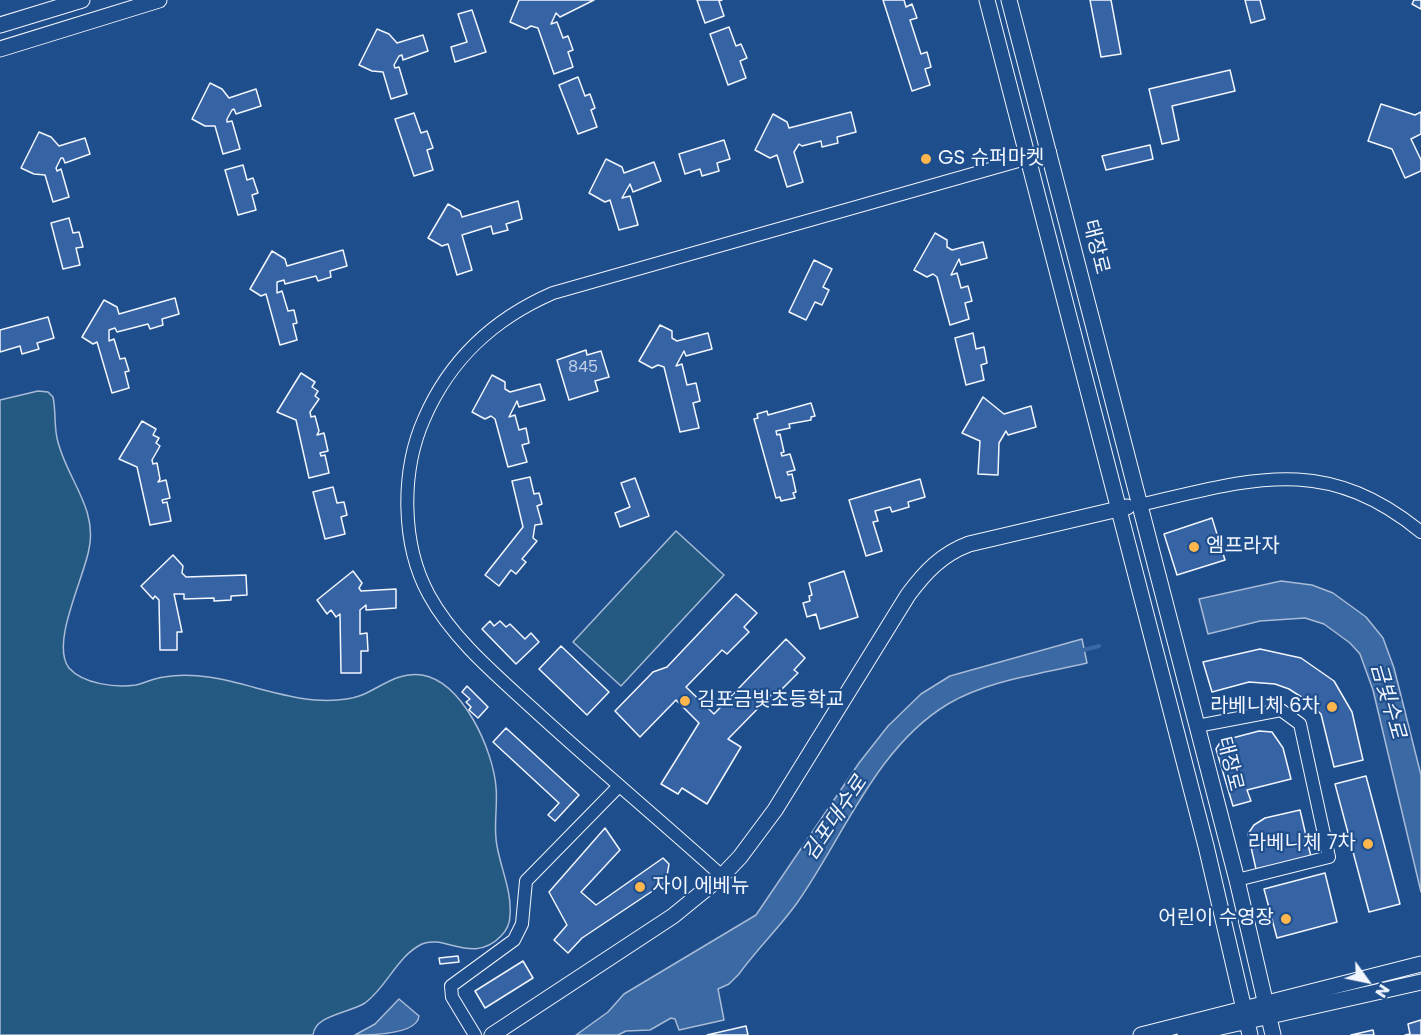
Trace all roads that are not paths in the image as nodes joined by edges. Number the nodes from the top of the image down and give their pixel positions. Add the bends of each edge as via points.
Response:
1 (82, 0) edge
2 (159, 0) edge
3 (987, 0) edge
4 (1009, 0) edge
5 (0, 26) edge
6 (0, 49) edge
7 (1050, 152) junction
8 (1029, 158) junction
9 (1138, 505) junction
10 (1118, 509) junction
11 (1421, 532) edge
12 (1197, 726) junction
13 (618, 787) junction
14 (722, 876) junction
15 (1237, 880) junction
16 (1416, 965) edge
17 (1419, 983) edge
18 (1267, 1009) junction
19 (1245, 1014) junction
20 (475, 1035) edge
21 (492, 1035) edge
22 (1141, 1035) edge
23 (1185, 1035) edge
24 (1250, 1035) edge
25 (1273, 1035) edge

1 - 5 street
2 - 6 street
3 - 8 street
4 - 7 street, 태장로
7 - 8 street
7 - 9 street, 태장로
8 - 10 street
8 - 13 street via 553,293 519,308 481,336 442,383 421,426 408,488 410,539 428,594 466,644
9 - 10 street
9 - 11 street via 1266,478 1306,478 1370,496
9 - 12 street, 태장로
10 - 14 street via 969,544 933,565 908,595 759,835
10 - 19 street via 1206,846
12 - 15 street, 태장로
12 - 15 street via 1281,710 1300,724 1329,857
13 - 14 street
13 - 20 street via 526,882 522,924 514,940 451,986 452,997
14 - 21 street via 642,937
15 - 18 street, 태장로
16 - 18 street
17 - 18 street
18 - 19 street
18 - 25 street, 태장로
19 - 22 street
19 - 23 street
19 - 24 street

